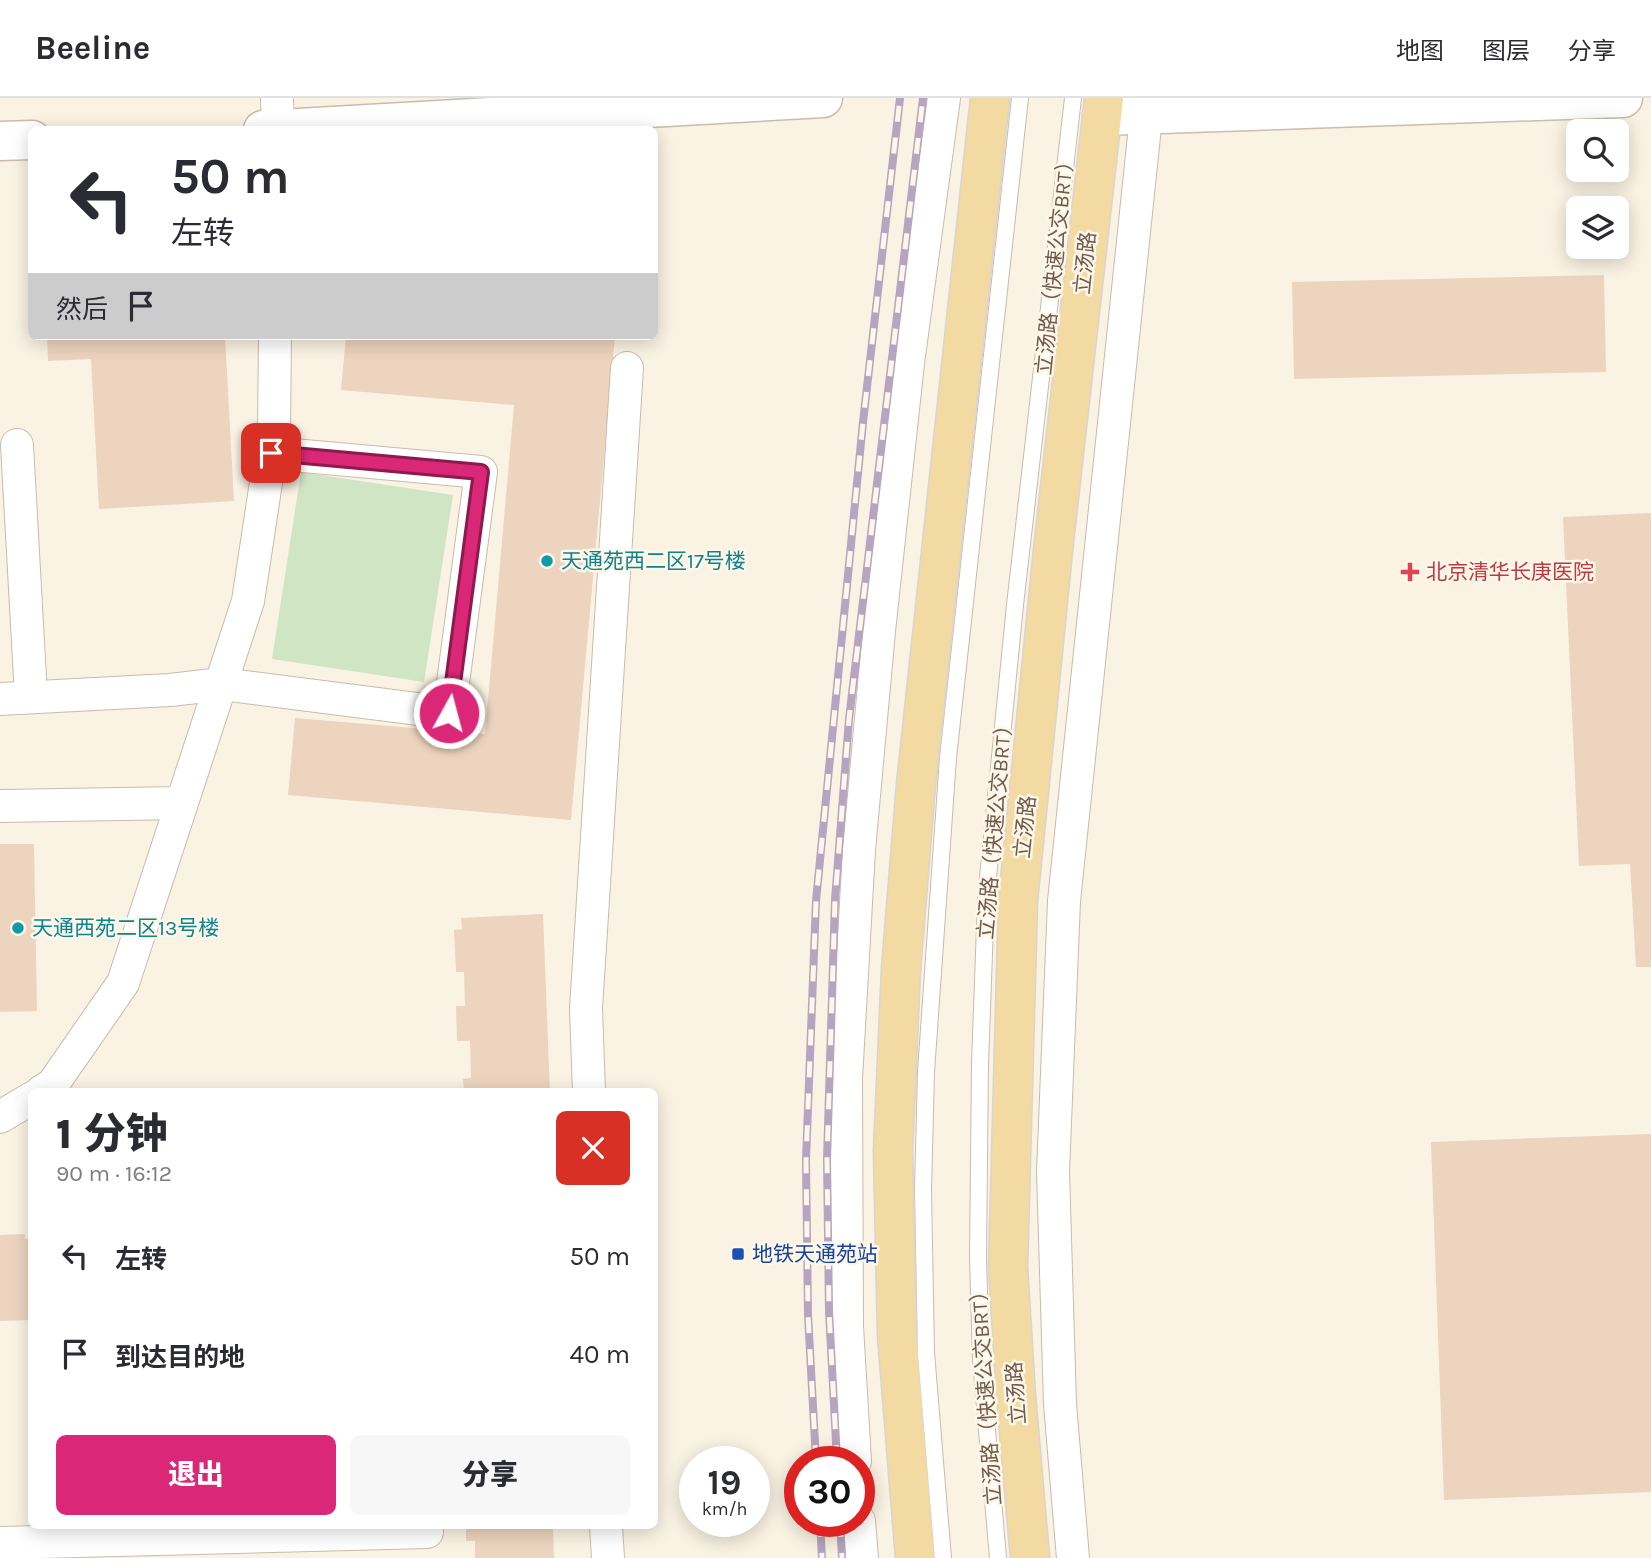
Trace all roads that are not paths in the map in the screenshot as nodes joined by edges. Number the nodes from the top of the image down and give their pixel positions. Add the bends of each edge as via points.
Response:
1 (277, 98) edge
2 (823, 98) edge
3 (944, 98) edge
4 (990, 98) edge
5 (1020, 98) edge
6 (1623, 98) edge
7 (1093, 104) edge
8 (1148, 106) edge
9 (278, 126) edge
10 (331, 126) edge
11 (28, 140) edge
12 (0, 141) edge
13 (275, 340) edge
14 (628, 368) dead end
15 (17, 445) dead end
16 (271, 453) junction
17 (222, 684) junction
18 (31, 696) junction
19 (0, 699) edge
20 (181, 803) junction
21 (0, 806) edge
22 (47, 1088) edge
23 (589, 1088) edge
24 (28, 1100) edge
25 (0, 1117) edge
26 (854, 1446) edge
27 (606, 1529) edge
28 (427, 1532) dead end
29 (860, 1537) edge
30 (0, 1543) edge
31 (608, 1558) edge
32 (862, 1558) edge
33 (915, 1558) edge
34 (943, 1558) edge
35 (998, 1558) edge
36 (1030, 1558) edge
37 (1073, 1558) edge

1 - 9 street
2 - 10 street
3 - 26 street via 906,377 859,850 846,1079 847,1326
4 - 33 main road via 916,785 901,969 893,1152 897,1322
5 - 34 lane via 950,732 927,1058 923,1190 926,1353
6 - 8 street
7 - 8 street
7 - 35 lane, 立汤路（快速公交BRT） via 1015,605 986,898 978,1257 981,1360
7 - 36 main road, 立汤路 via 1018,901 1008,1267
8 - 37 street, 立汤路 via 1065,901 1053,1172 1060,1404
11 - 12 street
13 - 16 street
14 - 23 street via 586,1009
15 - 18 street
16 - 17 street via 248,601
16 - 17 street via 481,472 449,713
17 - 18 street
17 - 20 street
18 - 19 street
20 - 21 street
20 - 22 street via 123,983
24 - 25 street
27 - 31 street
28 - 30 street
29 - 32 street

